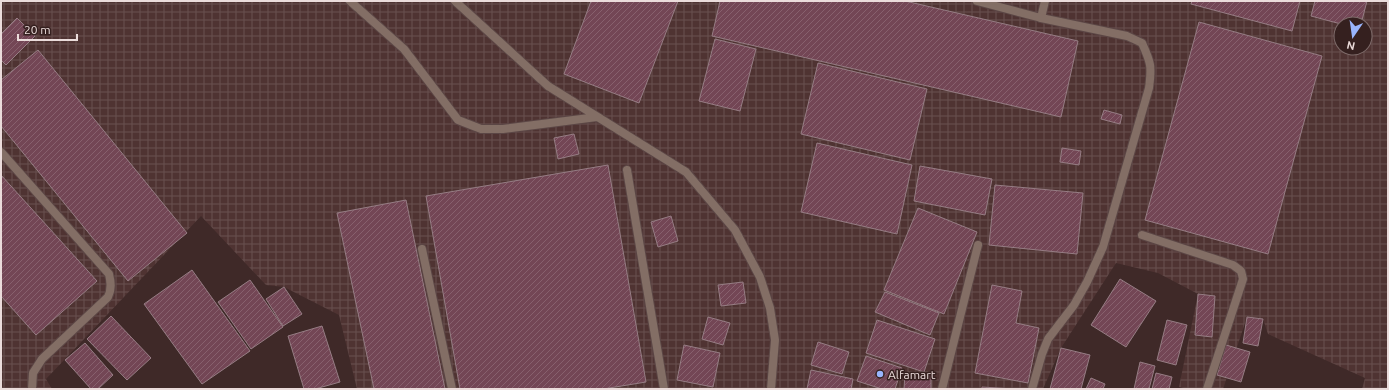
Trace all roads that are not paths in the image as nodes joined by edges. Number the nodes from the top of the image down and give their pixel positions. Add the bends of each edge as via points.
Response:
1 (350, 1) edge
2 (455, 1) edge
3 (977, 1) edge
4 (1045, 1) edge
5 (1041, 18) junction
6 (597, 117) junction
7 (1, 152) edge
8 (627, 170) dead end
9 (1142, 235) dead end
10 (978, 245) dead end
11 (422, 249) dead end
12 (32, 389) edge
13 (452, 389) edge
14 (664, 389) edge
15 (771, 389) edge
16 (942, 389) edge
17 (1032, 389) edge
18 (1207, 389) edge

1 - 6 street via 404,48 458,120 481,129 504,129
2 - 6 street via 548,86
3 - 5 street
4 - 5 street
5 - 17 street via 1127,36 1142,43 1152,69 1149,88 1103,247 1074,305 1048,339
6 - 15 street via 686,172 735,230 760,276 770,308 775,340
7 - 12 street via 108,274 111,282 108,297 42,359 33,373
8 - 14 street
9 - 18 street via 1233,265 1241,271 1243,279
10 - 16 street
11 - 13 street

